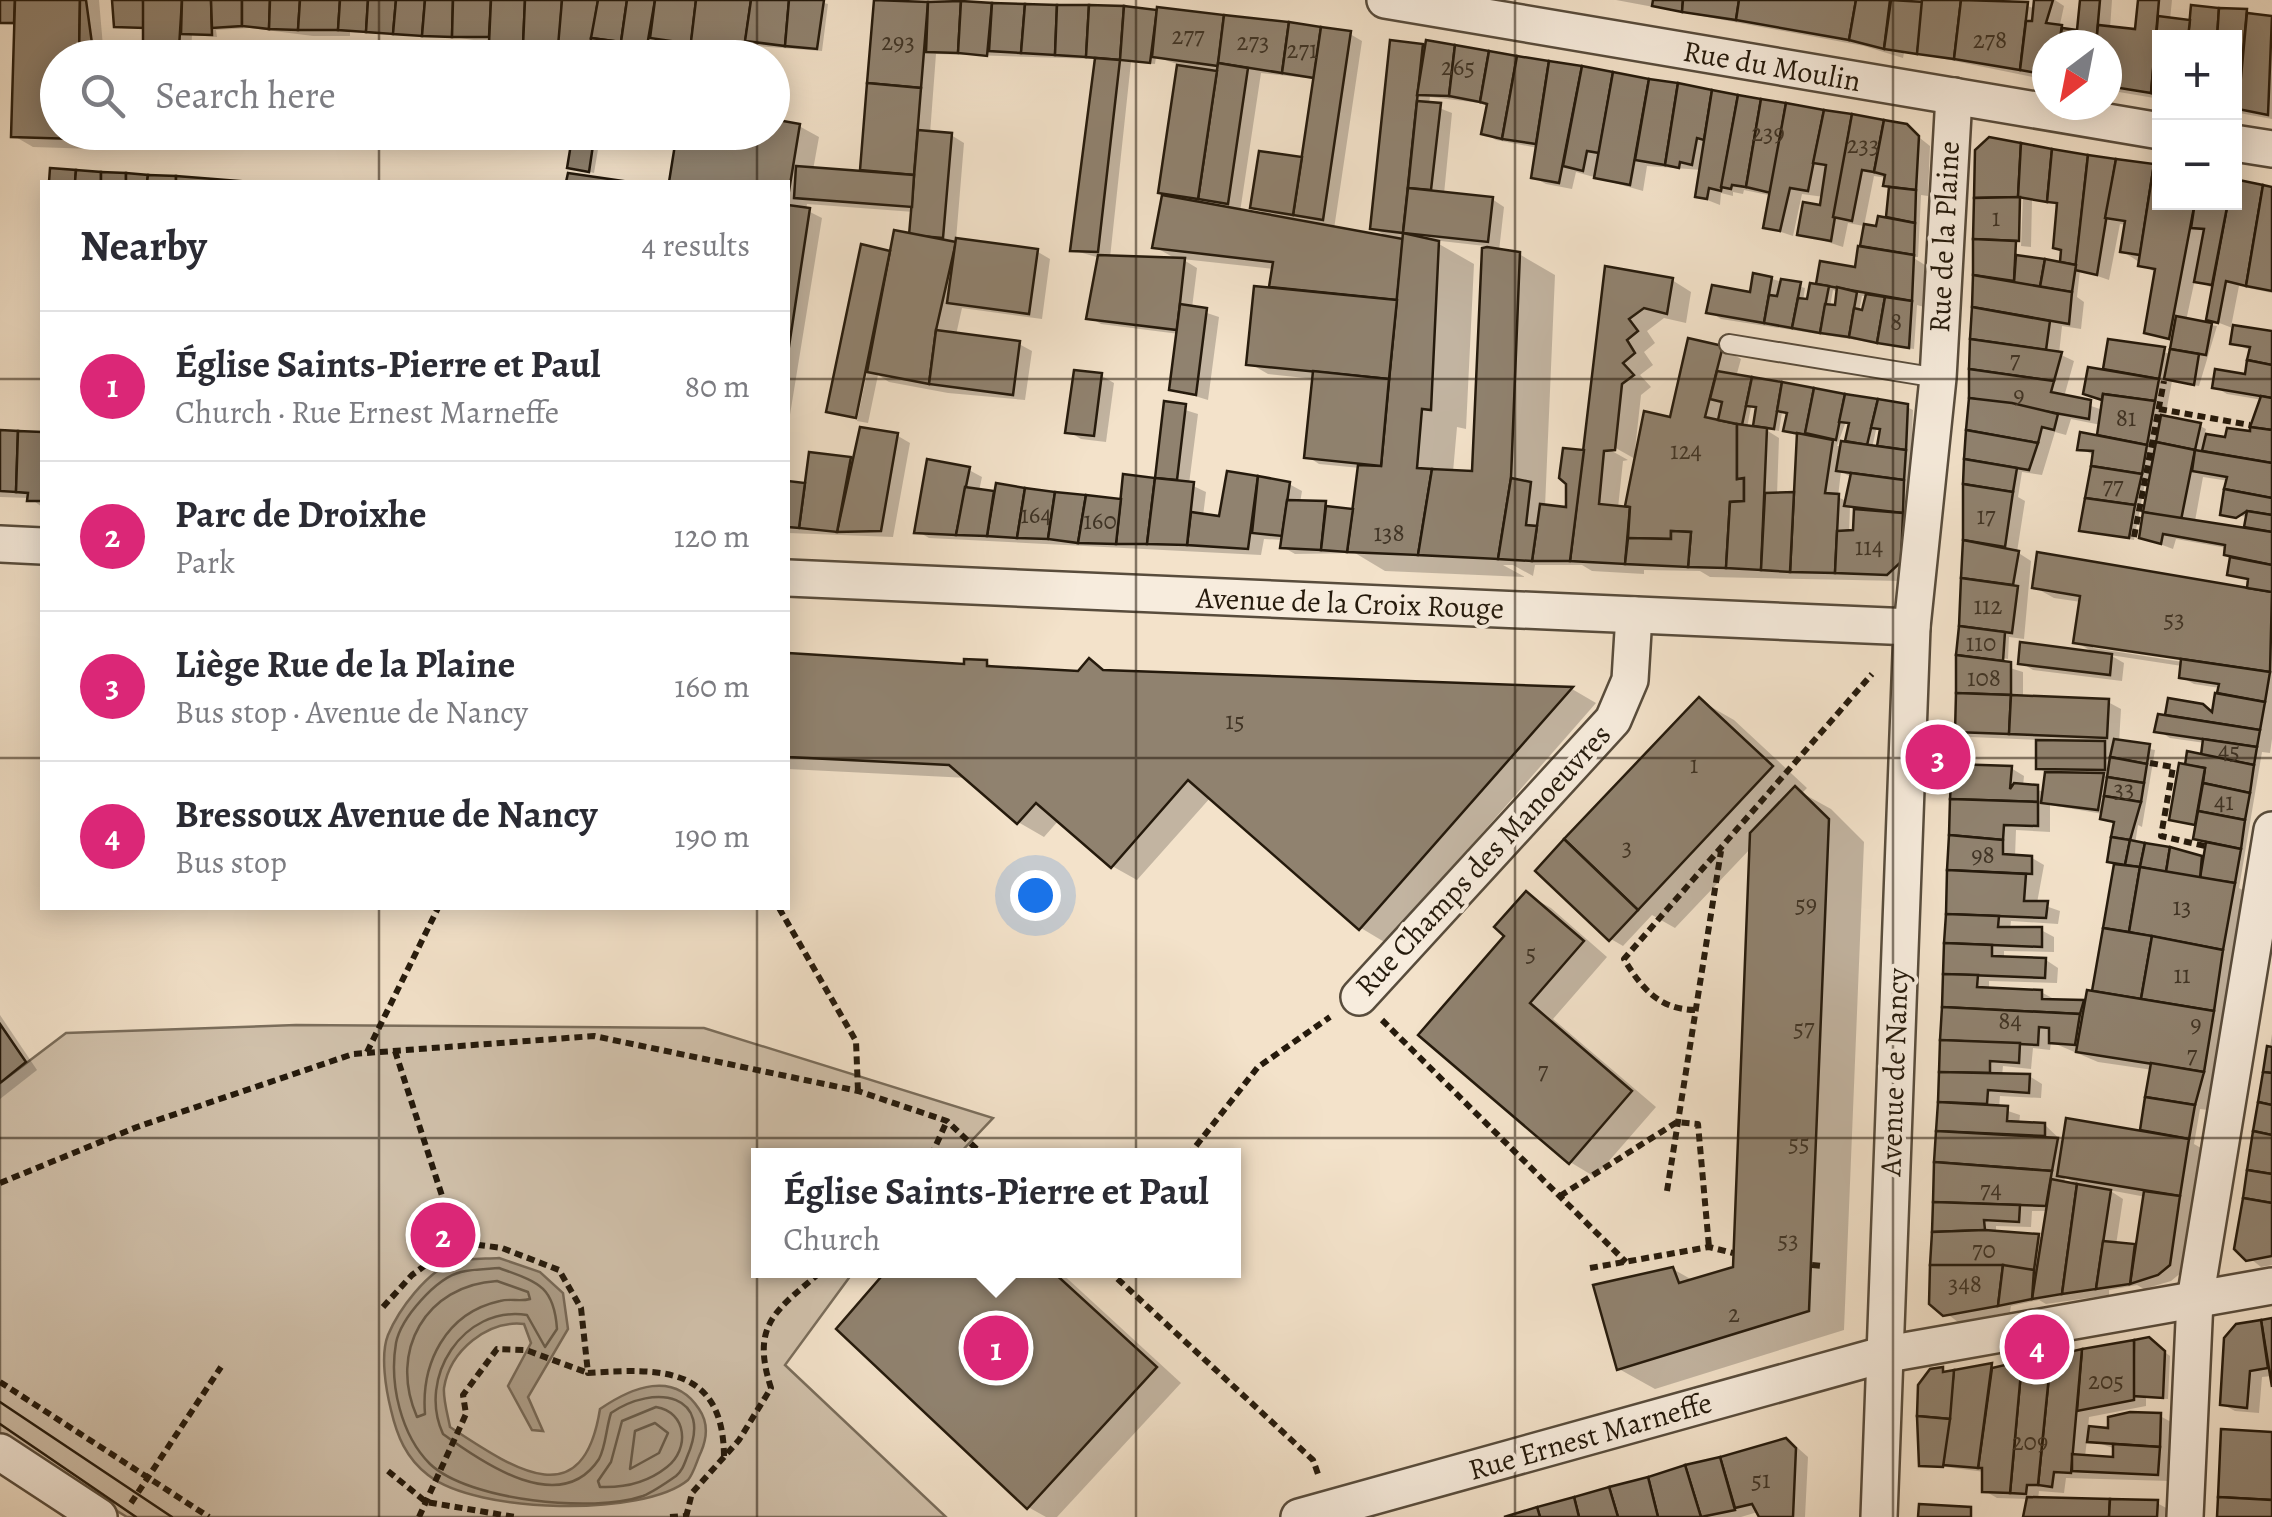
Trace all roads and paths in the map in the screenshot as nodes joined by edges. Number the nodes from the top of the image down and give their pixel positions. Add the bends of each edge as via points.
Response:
1 (1385, 0) edge
2 (1954, 96) junction
3 (2152, 130) edge
4 (2242, 144) edge
5 (2272, 149) edge
6 (1729, 344) dead end
7 (1938, 378) junction
8 (2164, 381) dead end
9 (2159, 410) junction
10 (2250, 425) dead end
11 (2134, 537) dead end
12 (0, 544) edge
13 (40, 546) edge
14 (790, 578) edge
15 (1634, 615) junction
16 (1912, 627) junction
17 (2150, 763) dead end
18 (2272, 830) edge
19 (2204, 846) dead end
20 (1721, 850) junction
21 (437, 910) edge
22 (780, 910) edge
23 (1359, 997) junction
24 (1695, 1010) junction
25 (395, 1051) junction
26 (366, 1054) junction
27 (858, 1091) junction
28 (947, 1121) junction
29 (1677, 1122) junction
30 (935, 1148) edge
31 (976, 1148) edge
32 (1194, 1148) edge
33 (0, 1183) edge
34 (1667, 1191) dead end
35 (1560, 1196) junction
36 (457, 1242) junction
37 (1709, 1247) junction
38 (1733, 1253) dead end
39 (1626, 1262) junction
40 (1812, 1265) dead end
41 (1822, 1266) dead end
42 (1590, 1268) dead end
43 (813, 1278) edge
44 (1121, 1278) edge
45 (2272, 1286) edge
46 (2195, 1300) junction
47 (383, 1307) dead end
48 (1882, 1354) junction
49 (221, 1368) dead end
50 (588, 1373) junction
51 (0, 1382) edge
52 (0, 1452) edge
53 (724, 1456) junction
54 (388, 1471) dead end
55 (146, 1479) junction
56 (426, 1502) junction
57 (1315, 1513) edge
58 (113, 1514) edge
59 (686, 1516) edge
60 (209, 1517) edge
61 (419, 1517) edge
62 (515, 1517) edge
63 (670, 1517) edge
64 (1879, 1517) edge
65 (2185, 1517) edge

1 - 2 street, Rue du Moulin
2 - 3 street, Rue du Moulin
2 - 7 street, Rue de la Plaine
4 - 5 street
6 - 7 lane, Rue de la Plaine
7 - 16 street, Rue de la Plaine
8 - 9 path
9 - 10 path
9 - 11 path
12 - 13 street
14 - 15 street, Avenue de la Croix Rouge
15 - 16 street, Avenue de la Croix Rouge
15 - 23 street, Rue Champs des Manoeuvres via 1630,680 1613,720
16 - 20 path
16 - 48 street, Avenue de Nancy
17 - 19 path via 2173,767 2160,836
18 - 46 street
20 - 24 path
20 - 24 path via 1624,959 1640,986 1671,1010
21 - 26 path
22 - 27 path via 856,1041
23 - 32 path, Rue Champs des Manoeuvres via 1258,1067
23 - 35 path
24 - 29 path
25 - 26 path
25 - 27 path via 594,1036
25 - 36 path
26 - 33 path via 138,1127
27 - 28 path
28 - 30 path
28 - 31 path
29 - 34 path
29 - 35 path
29 - 37 path via 1698,1124
35 - 39 path
36 - 47 path
36 - 50 path via 502,1248 559,1270 580,1308
37 - 38 path
37 - 39 path
39 - 42 path
40 - 41 path
43 - 53 path via 777,1308 760,1352 771,1388
44 - 57 path via 1313,1460
45 - 46 street, Rue Ernest Marneffe
46 - 48 street, Rue Ernest Marneffe
46 - 65 street
48 - 57 street, Rue Ernest Marneffe
48 - 64 street, Avenue de Nancy
49 - 55 path
50 - 53 path via 664,1371 696,1383 718,1408
50 - 56 path via 526,1350 497,1349 462,1395 466,1414
51 - 55 path
52 - 58 street
53 - 59 path via 692,1493
54 - 56 path
55 - 58 path
55 - 60 path
56 - 61 path
56 - 62 path
59 - 63 path

